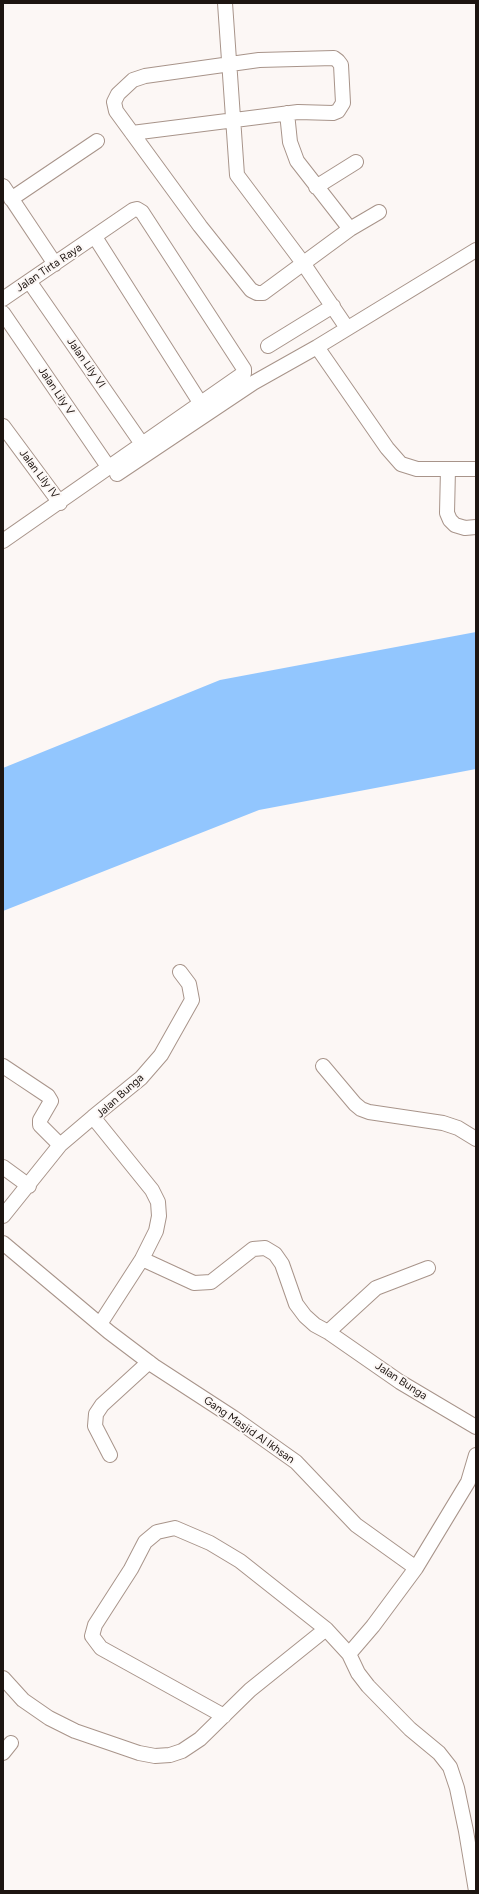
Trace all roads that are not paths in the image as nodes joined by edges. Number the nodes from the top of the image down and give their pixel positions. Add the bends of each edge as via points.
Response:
1 (225, 3) edge
2 (228, 64) junction
3 (287, 113) junction
4 (233, 119) junction
5 (132, 133) junction
6 (97, 141) dead end
7 (356, 162) dead end
8 (3, 186) edge
9 (316, 187) junction
10 (11, 199) junction
11 (379, 212) dead end
12 (350, 229) junction
13 (95, 237) junction
14 (476, 250) edge
15 (303, 263) junction
16 (55, 264) junction
17 (29, 281) junction
18 (3, 299) edge
19 (333, 306) junction
20 (3, 313) edge
21 (347, 328) junction
22 (268, 346) dead end
23 (317, 347) junction
24 (201, 404) junction
25 (3, 426) edge
26 (142, 444) junction
27 (109, 468) junction
28 (448, 469) junction
29 (476, 469) edge
30 (60, 503) junction
31 (476, 527) edge
32 (4, 542) edge
33 (180, 972) dead end
34 (3, 1066) edge
35 (323, 1066) dead end
36 (93, 1117) junction
37 (476, 1139) edge
38 (60, 1145) junction
39 (3, 1167) edge
40 (29, 1186) junction
41 (3, 1216) edge
42 (3, 1243) edge
43 (142, 1259) junction
44 (428, 1268) dead end
45 (100, 1324) junction
46 (328, 1332) junction
47 (149, 1362) junction
48 (476, 1427) edge
49 (110, 1455) dead end
50 (476, 1455) edge
51 (416, 1568) junction
52 (326, 1629) junction
53 (349, 1654) junction
54 (3, 1678) edge
55 (224, 1716) junction
56 (476, 1891) edge

1 - 2 street
2 - 3 street via 327,57 338,60 343,103 338,111
2 - 4 street
2 - 5 street via 145,76 123,87 114,102 116,111
3 - 4 street
3 - 9 street via 294,154
4 - 5 street
4 - 15 street via 237,175
5 - 15 street via 251,290 263,294
6 - 10 street
7 - 9 street
8 - 10 street
9 - 12 street
10 - 16 street
11 - 12 street
12 - 15 street
13 - 16 street, Jalan Tirta Raya
13 - 24 street
13 - 24 street, Jalan Tirta Raya via 134,210 142,212 240,362 244,373
14 - 21 street
15 - 19 street
16 - 17 street, Jalan Tirta Raya
17 - 18 street, Jalan Tirta Raya
17 - 26 street, Jalan Lily VI
19 - 21 street
19 - 22 street
20 - 27 street, Jalan Lily V
21 - 23 street
23 - 28 street via 387,448 401,464 416,469
23 - 32 street via 253,383
24 - 26 street
25 - 30 street, Jalan Lily IV
26 - 27 street
27 - 30 street
28 - 29 street
28 - 31 street via 447,513 450,520 455,525 465,528
30 - 32 street
33 - 36 street, Jalan Bunga via 189,984 192,1000 161,1055 141,1078
34 - 38 street via 48,1096 51,1101 40,1120 40,1125
35 - 37 street via 361,1109 443,1123 458,1128
36 - 38 street
36 - 43 street, Jalan Bunga via 152,1190 158,1202 156,1231
38 - 40 street
39 - 40 street
40 - 41 street
42 - 45 street, Gang Masjid Al Ikhsan
43 - 45 street, Jalan Bunga
43 - 46 street, Jalan Bunga via 194,1283 211,1282 253,1249 265,1248 275,1254 282,1264 296,1304 315,1325
44 - 46 street via 376,1288
45 - 47 street, Gang Masjid Al Ikhsan
46 - 48 street, Jalan Bunga via 400,1382
47 - 49 street via 102,1405 96,1414 95,1426
47 - 51 street, Gang Masjid Al Ikhsan via 276,1446 309,1474 356,1525
50 - 51 street via 468,1482
51 - 53 street
52 - 53 street
52 - 55 street via 250,1690
52 - 55 street via 240,1561 210,1542 175,1528 150,1536 95,1625 92,1636 101,1648
53 - 56 street via 368,1686 410,1729 439,1753 450,1767 457,1788
54 - 55 street via 23,1700 75,1732 155,1756 182,1751 200,1739

